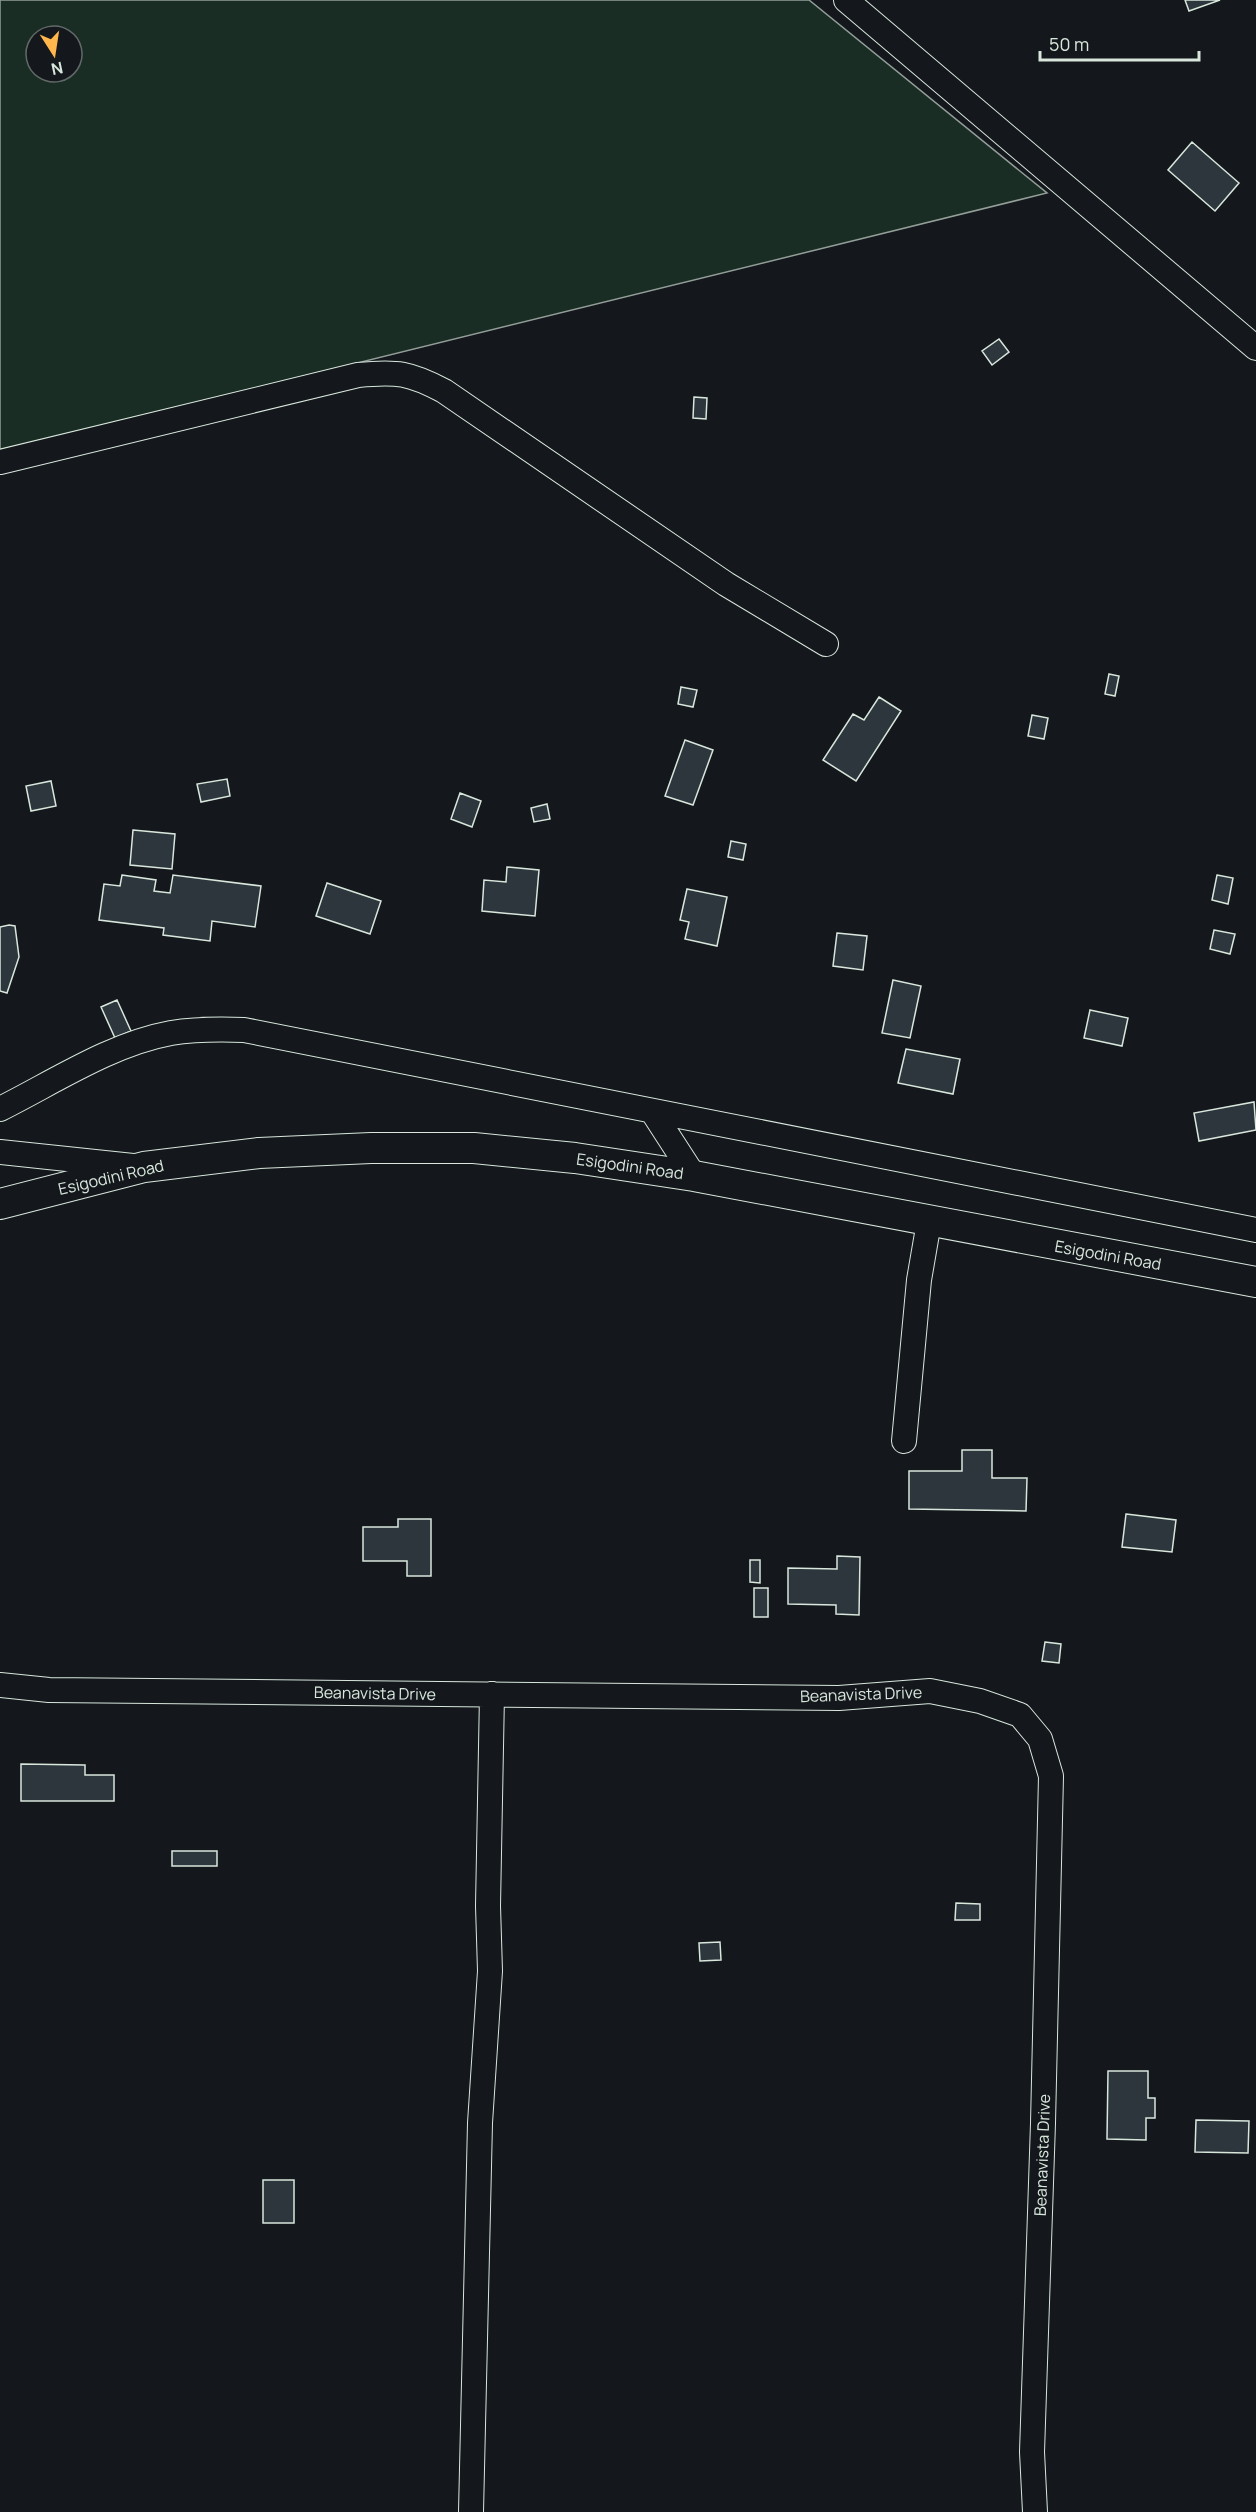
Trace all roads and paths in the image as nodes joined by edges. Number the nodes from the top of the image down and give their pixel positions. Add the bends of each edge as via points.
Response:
1 (846, 0) edge
2 (1256, 348) edge
3 (0, 462) edge
4 (826, 644) dead end
5 (0, 1109) edge
6 (652, 1111) junction
7 (0, 1152) edge
8 (144, 1167) junction
9 (694, 1176) junction
10 (0, 1204) edge
11 (929, 1222) junction
12 (1256, 1230) edge
13 (1256, 1282) edge
14 (904, 1441) dead end
15 (0, 1685) edge
16 (492, 1694) junction
17 (471, 2512) edge
18 (1035, 2512) edge

1 - 2 street
3 - 4 street via 358,375 408,374 444,391 726,584
5 - 6 street via 136,1043 202,1029 244,1029
6 - 9 street
6 - 12 street
7 - 8 street
8 - 9 main road, Esigodini Road via 259,1153 474,1148
8 - 10 main road, Esigodini Road
9 - 11 main road, Esigodini Road
11 - 13 main road, Esigodini Road
11 - 14 street via 918,1280
15 - 16 street, Beanavista Drive via 49,1690
16 - 17 street via 490,1971 480,2123
16 - 18 street, Beanavista Drive via 839,1698 930,1691 980,1701 1020,1715 1040,1739 1050,1776 1032,2452

